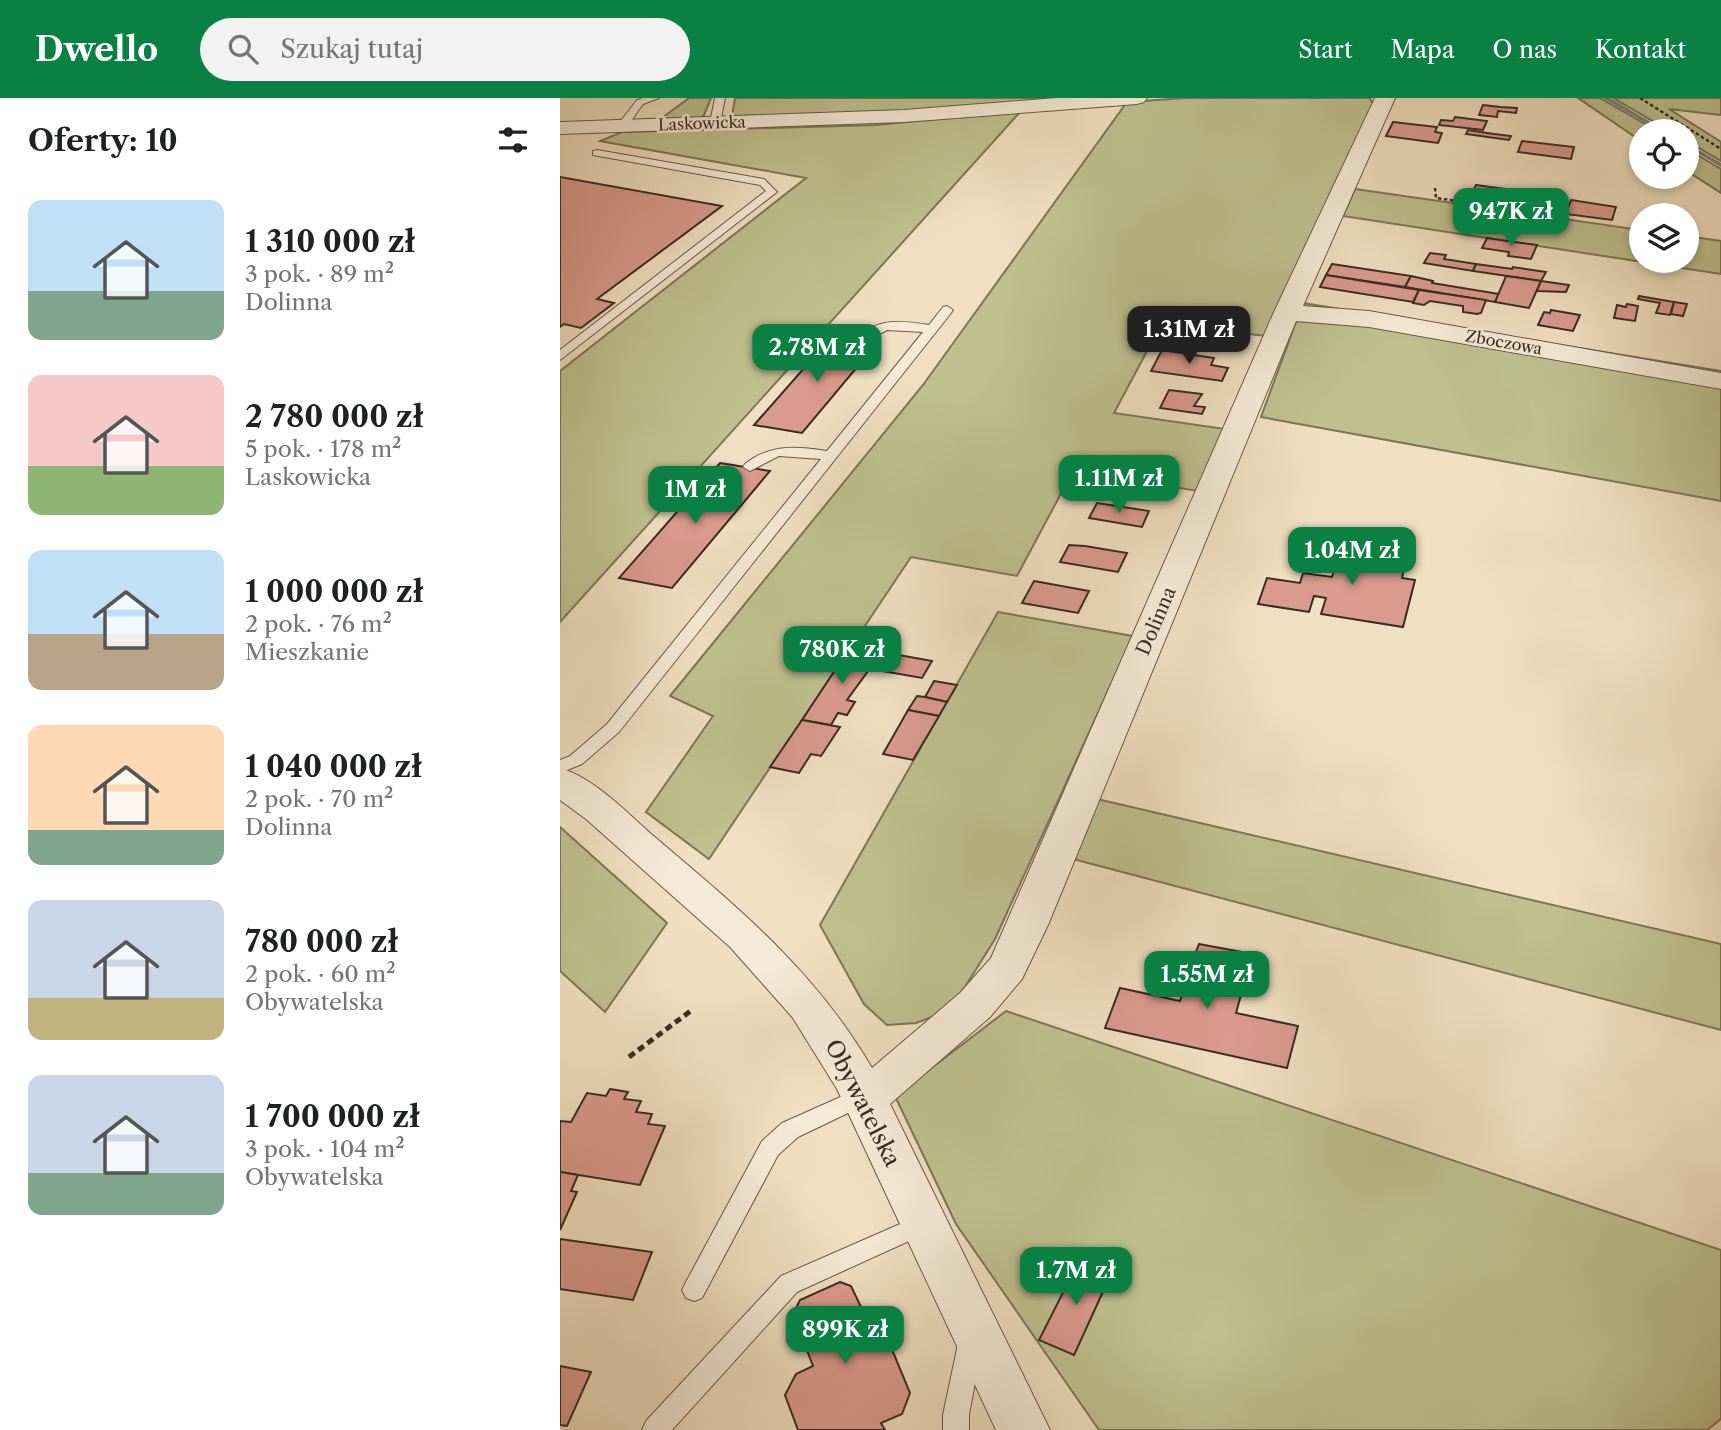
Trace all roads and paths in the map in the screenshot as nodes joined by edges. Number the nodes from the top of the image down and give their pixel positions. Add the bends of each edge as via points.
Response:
1 (654, 98) edge
2 (720, 98) edge
3 (1137, 98) edge
4 (1385, 98) edge
5 (1640, 98) edge
6 (715, 123) junction
7 (622, 126) junction
8 (560, 128) edge
9 (1721, 149) edge
10 (597, 153) dead end
11 (1435, 188) dead end
12 (1569, 206) dead end
13 (947, 310) dead end
14 (1287, 312) junction
15 (931, 329) junction
16 (863, 339) dead end
17 (561, 355) edge
18 (1721, 381) edge
19 (830, 456) junction
20 (750, 467) dead end
21 (560, 767) edge
22 (560, 781) edge
23 (692, 1010) dead end
24 (629, 1056) dead end
25 (863, 1096) junction
26 (923, 1224) junction
27 (694, 1290) dead end
28 (974, 1327) junction
29 (655, 1430) edge
30 (956, 1430) edge
31 (1023, 1430) edge

1 - 7 lane via 640,102
2 - 6 lane
3 - 6 street, Laskowicka via 904,116
4 - 14 street, Dolinna
5 - 9 path
6 - 7 street, Laskowicka
7 - 8 street, Laskowicka
10 - 17 lane via 764,181 772,192
11 - 12 path via 1436,198 1549,214 1559,205
13 - 15 lane
14 - 18 street, Zboczowa via 1369,319
14 - 25 street, Dolinna via 1007,968 975,1005 879,1089
15 - 16 lane via 884,325
15 - 19 lane
19 - 20 lane via 776,451
19 - 21 lane via 613,728 576,760
22 - 25 street, Obywatelska via 753,945 808,1006
23 - 24 path
25 - 26 street, Obywatelska
25 - 27 lane via 790,1130 769,1148
26 - 28 street, Obywatelska
26 - 29 lane via 789,1284
28 - 30 lane
28 - 31 street, Obywatelska

